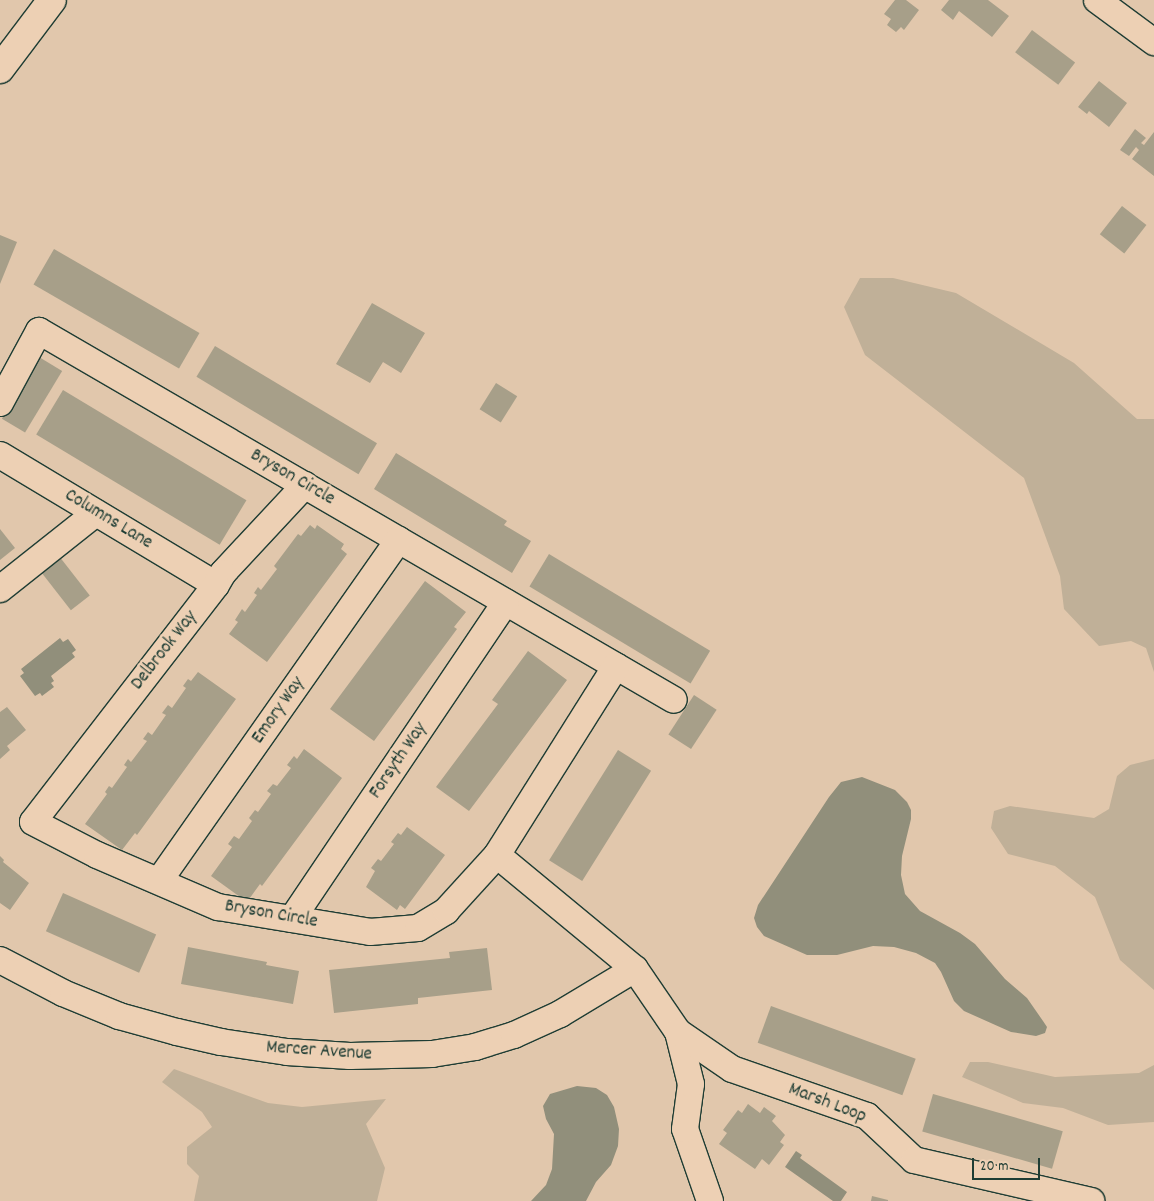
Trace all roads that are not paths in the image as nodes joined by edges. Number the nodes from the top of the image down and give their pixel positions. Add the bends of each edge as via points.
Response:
1 (52, 0) edge
2 (1097, 0) edge
3 (1154, 42) edge
4 (0, 69) edge
5 (0, 403) edge
6 (0, 455) edge
7 (305, 485) junction
8 (96, 513) junction
9 (399, 540) junction
10 (216, 585) junction
11 (0, 589) edge
12 (506, 602) junction
13 (616, 666) junction
14 (674, 700) dead end
15 (32, 822) joint
16 (497, 855) junction
17 (159, 882) junction
18 (292, 919) junction
19 (0, 960) edge
20 (635, 969) junction
21 (678, 1032) junction
22 (710, 1201) edge
23 (1091, 1201) edge

1 - 4 main road
2 - 3 street
5 - 7 street, Bryson Circle via 39,330
6 - 8 street, Columns Lane
7 - 9 street, Bryson Circle
7 - 10 street, Delbrook Way via 223,573
8 - 10 street, Columns Lane
8 - 11 street
9 - 12 street, Bryson Circle
9 - 17 street, Emory Way
10 - 15 street, Delbrook Way
12 - 13 street, Bryson Circle
12 - 18 street, Forsyth Way
13 - 14 street, Bryson Circle
13 - 16 street, Bryson Circle
15 - 17 street, Bryson Circle
16 - 18 street, Bryson Circle via 446,911 418,928 370,932
16 - 20 street
17 - 18 street, Bryson Circle via 218,907
19 - 20 street, Mercer Avenue via 64,993 119,1016 177,1032 287,1052 350,1056 432,1054 514,1035 560,1014
20 - 21 street, Marsh Loop
21 - 22 street, Marsh Loop via 690,1084 685,1130
21 - 23 street, Marsh Loop via 732,1069 867,1116 914,1160

